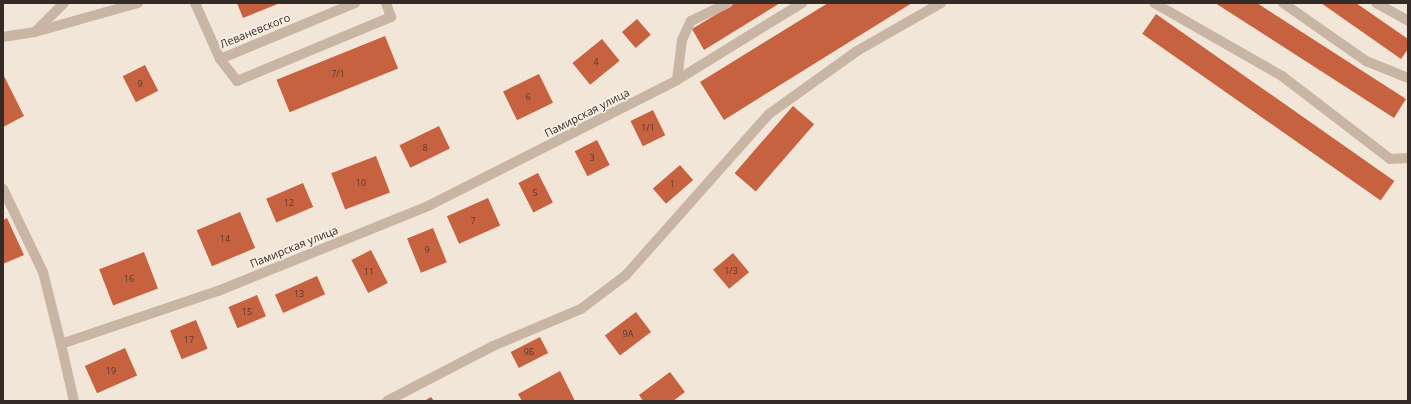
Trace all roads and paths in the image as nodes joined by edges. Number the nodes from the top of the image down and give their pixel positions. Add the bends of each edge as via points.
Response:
1 (64, 3) edge
2 (138, 3) edge
3 (195, 3) edge
4 (355, 3) edge
5 (386, 3) edge
6 (728, 3) edge
7 (802, 3) edge
8 (941, 3) edge
9 (1154, 3) edge
10 (1283, 3) edge
11 (1376, 3) edge
12 (1408, 21) edge
13 (35, 32) junction
14 (3, 36) edge
15 (220, 59) junction
16 (1408, 78) edge
17 (677, 80) junction
18 (1408, 158) edge
19 (3, 189) edge
20 (61, 344) junction
21 (74, 401) edge
22 (388, 401) edge

1 - 13 street
2 - 13 street
3 - 15 street, Леваневского
4 - 15 street, Леваневского
5 - 15 street via 391,17 237,81
6 - 17 street via 691,21 682,40
7 - 17 street, Памирская улица
8 - 22 street via 857,51 769,114 626,275 581,309 493,346
9 - 18 street via 1282,76 1390,159
10 - 16 street via 1366,61
11 - 12 street
13 - 14 street
17 - 20 street, Памирская улица via 428,206 218,291
19 - 20 street via 43,272
20 - 21 street

